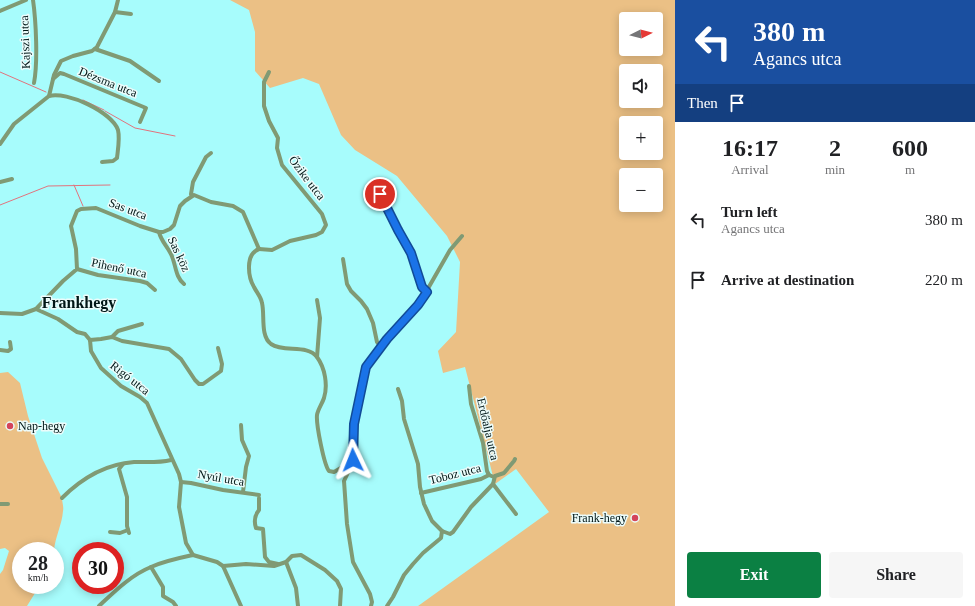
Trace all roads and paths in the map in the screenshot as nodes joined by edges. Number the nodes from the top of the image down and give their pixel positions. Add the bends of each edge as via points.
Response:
1 (26, 0) edge
2 (33, 0) edge
3 (118, 0) edge
4 (0, 11) edge
5 (115, 12) junction
6 (131, 14) dead end
7 (95, 49) junction
8 (269, 72) dead end
9 (52, 81) junction
10 (159, 81) dead end
11 (34, 83) dead end
12 (49, 96) junction
13 (140, 122) dead end
14 (0, 144) edge
15 (211, 153) dead end
16 (102, 162) dead end
17 (12, 179) dead end
18 (0, 182) edge
19 (192, 196) junction
20 (369, 197) dead end
21 (159, 232) junction
22 (462, 236) dead end
23 (258, 249) junction
24 (344, 259) dead end
25 (77, 269) junction
26 (184, 284) dead end
27 (155, 290) dead end
28 (427, 292) junction
29 (317, 300) dead end
30 (36, 309) junction
31 (0, 313) edge
32 (142, 324) dead end
33 (112, 337) junction
34 (90, 340) junction
35 (10, 342) dead end
36 (381, 347) junction
37 (218, 348) dead end
38 (0, 350) edge
39 (317, 357) junction
40 (469, 386) dead end
41 (398, 389) dead end
42 (241, 425) dead end
43 (515, 458) dead end
44 (171, 460) junction
45 (123, 464) junction
46 (352, 464) junction
47 (489, 475) junction
48 (494, 477) junction
49 (181, 482) junction
50 (493, 484) junction
51 (243, 492) junction
52 (421, 493) junction
53 (62, 498) dead end
54 (0, 504) edge
55 (8, 504) dead end
56 (516, 514) dead end
57 (110, 532) dead end
58 (442, 532) junction
59 (193, 555) junction
60 (286, 562) junction
61 (278, 564) junction
62 (223, 566) junction
63 (151, 567) junction
64 (99, 606) edge
65 (176, 606) edge
66 (241, 606) edge
67 (298, 606) edge
68 (340, 606) edge
69 (371, 606) edge
70 (387, 606) edge

1 - 4 street
2 - 11 street, Kajszi utca via 36,75
3 - 5 street
5 - 6 street
5 - 7 street
7 - 9 street via 61,61
7 - 10 street via 136,64
8 - 23 street, Őzike utca via 264,82 264,106 278,138 276,148 282,165 322,214 326,225 322,232 316,235 290,241 272,250
9 - 12 street
9 - 13 street, Dézsma utca via 60,73 146,108
12 - 14 street via 14,124
12 - 16 street via 72,98 89,105 115,125 118,131 116,160
15 - 19 street via 192,182
17 - 18 street
19 - 21 street, Sas utca via 180,206 174,226 167,231
19 - 23 street via 233,206 243,212
20 - 28 street via 379,194 382,196 411,253 422,287
21 - 25 street, Sas utca via 96,208 80,209 71,226
21 - 26 street, Sas köz
22 - 28 street via 450,250
23 - 39 street via 252,255 250,267 252,284 262,304 266,337 277,347 306,351
24 - 36 street via 347,284 367,310
25 - 27 street, Pihenő utca via 140,281
25 - 30 street
28 - 36 street
29 - 39 street via 320,318
30 - 31 street via 22,314
30 - 34 street via 85,334
32 - 33 street via 118,331
33 - 34 street
33 - 37 street via 169,349 181,359 199,384 203,384 221,370
34 - 44 street, Rigó utca via 91,352 101,368 121,386 144,401
35 - 38 street via 8,351
36 - 46 street via 367,364 363,375 354,424
39 - 46 street via 326,383 317,421 326,466 329,471 334,472
40 - 47 street, Erdőalja utca
41 - 52 street via 418,464
42 - 51 street via 242,440 249,456
43 - 48 street via 504,472
44 - 45 street
44 - 49 street, Rigó utca
45 - 53 street via 98,472 73,487
45 - 57 street via 119,468 127,497 128,532
46 - 69 street via 344,481 347,524 353,562 370,594
47 - 48 street, Toboz utca
47 - 52 street, Toboz utca
48 - 50 street
49 - 51 street, Nyúl utca
49 - 59 street via 179,507 186,543
50 - 56 street
50 - 58 street via 471,507 452,533
51 - 61 street, Nyúl utca via 259,496 259,510 254,523 256,528 263,529 265,557 269,562
52 - 58 street via 432,521
54 - 55 street
58 - 70 street via 441,538 423,553 404,575
59 - 62 street
59 - 63 street
60 - 61 street
60 - 67 street via 296,588
60 - 68 street via 292,556 301,556 325,570 337,581 341,589
61 - 62 street
62 - 66 street
63 - 64 street via 116,590
63 - 65 street via 163,587 163,596

